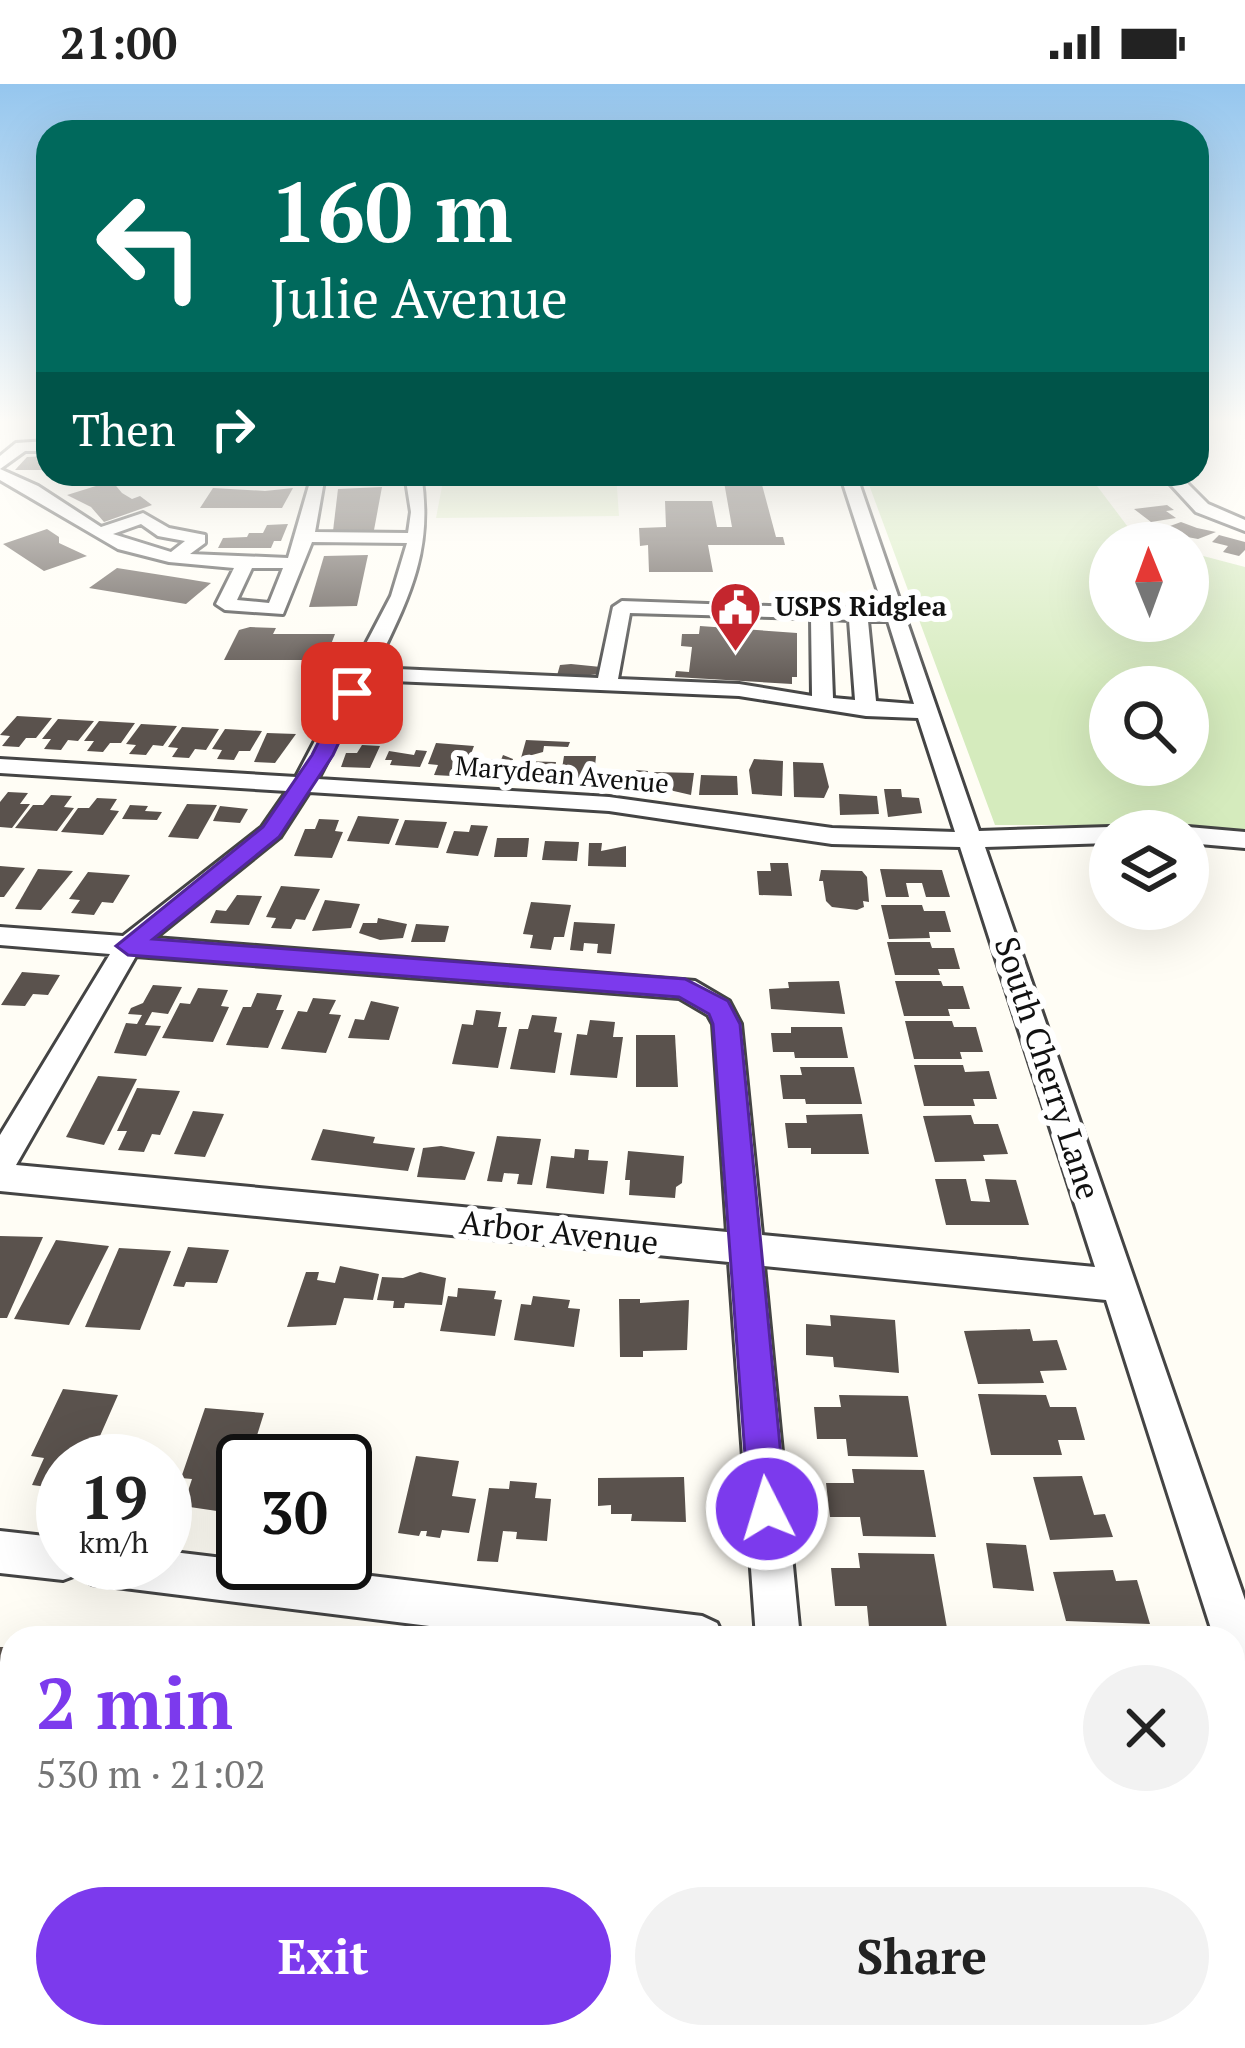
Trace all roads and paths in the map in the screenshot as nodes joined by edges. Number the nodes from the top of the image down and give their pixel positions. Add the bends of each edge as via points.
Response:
1 (72, 514) edge
2 (311, 514) edge
3 (415, 514) edge
4 (862, 514) edge
5 (1216, 514) edge
6 (1245, 526) edge
7 (101, 532) junction
8 (305, 537) junction
9 (417, 538) junction
10 (176, 556) junction
11 (246, 563) junction
12 (296, 563) junction
13 (820, 613) junction
14 (858, 614) junction
15 (897, 616) junction
16 (362, 674) junction
17 (607, 683) junction
18 (823, 704) junction
19 (875, 711) junction
20 (931, 712) junction
21 (0, 766) edge
22 (303, 786) junction
23 (1089, 836) edge
24 (1209, 838) edge
25 (973, 840) junction
26 (1245, 844) edge
27 (1209, 848) edge
28 (1089, 852) edge
29 (0, 936) edge
30 (128, 946) junction
31 (0, 1163) edge
32 (0, 1177) edge
33 (746, 1250) junction
34 (1119, 1285) junction
35 (0, 1552) edge
36 (36, 1556) edge
37 (192, 1575) edge
38 (604, 1626) edge
39 (777, 1626) edge
40 (1232, 1626) edge

1 - 7 street
2 - 8 street
3 - 9 street
4 - 15 street, South Cherry Lane
5 - 6 street
7 - 10 street
7 - 10 street via 143,518 199,539
8 - 9 street
8 - 12 street
9 - 16 street
10 - 11 street
11 - 12 street
11 - 12 street via 225,604 276,610
13 - 14 street
13 - 17 street via 622,607
13 - 18 street
14 - 15 street
14 - 19 street via 861,658 879,665
15 - 20 street, South Cherry Lane
16 - 17 street
16 - 22 street
17 - 18 street
18 - 19 street
19 - 20 street
20 - 25 street, South Cherry Lane
21 - 22 street, Marydean Avenue
22 - 25 street, Marydean Avenue via 609,804 832,836
22 - 30 street via 271,832
23 - 25 street
24 - 26 street
25 - 28 street via 1008,851
25 - 34 street, South Cherry Lane
26 - 27 street
29 - 30 street
30 - 31 street
30 - 33 street via 703,995 727,1024
32 - 33 street, Arbor Avenue
33 - 34 street, Arbor Avenue
33 - 39 street
34 - 40 street, South Cherry Lane
35 - 36 street
37 - 38 street

